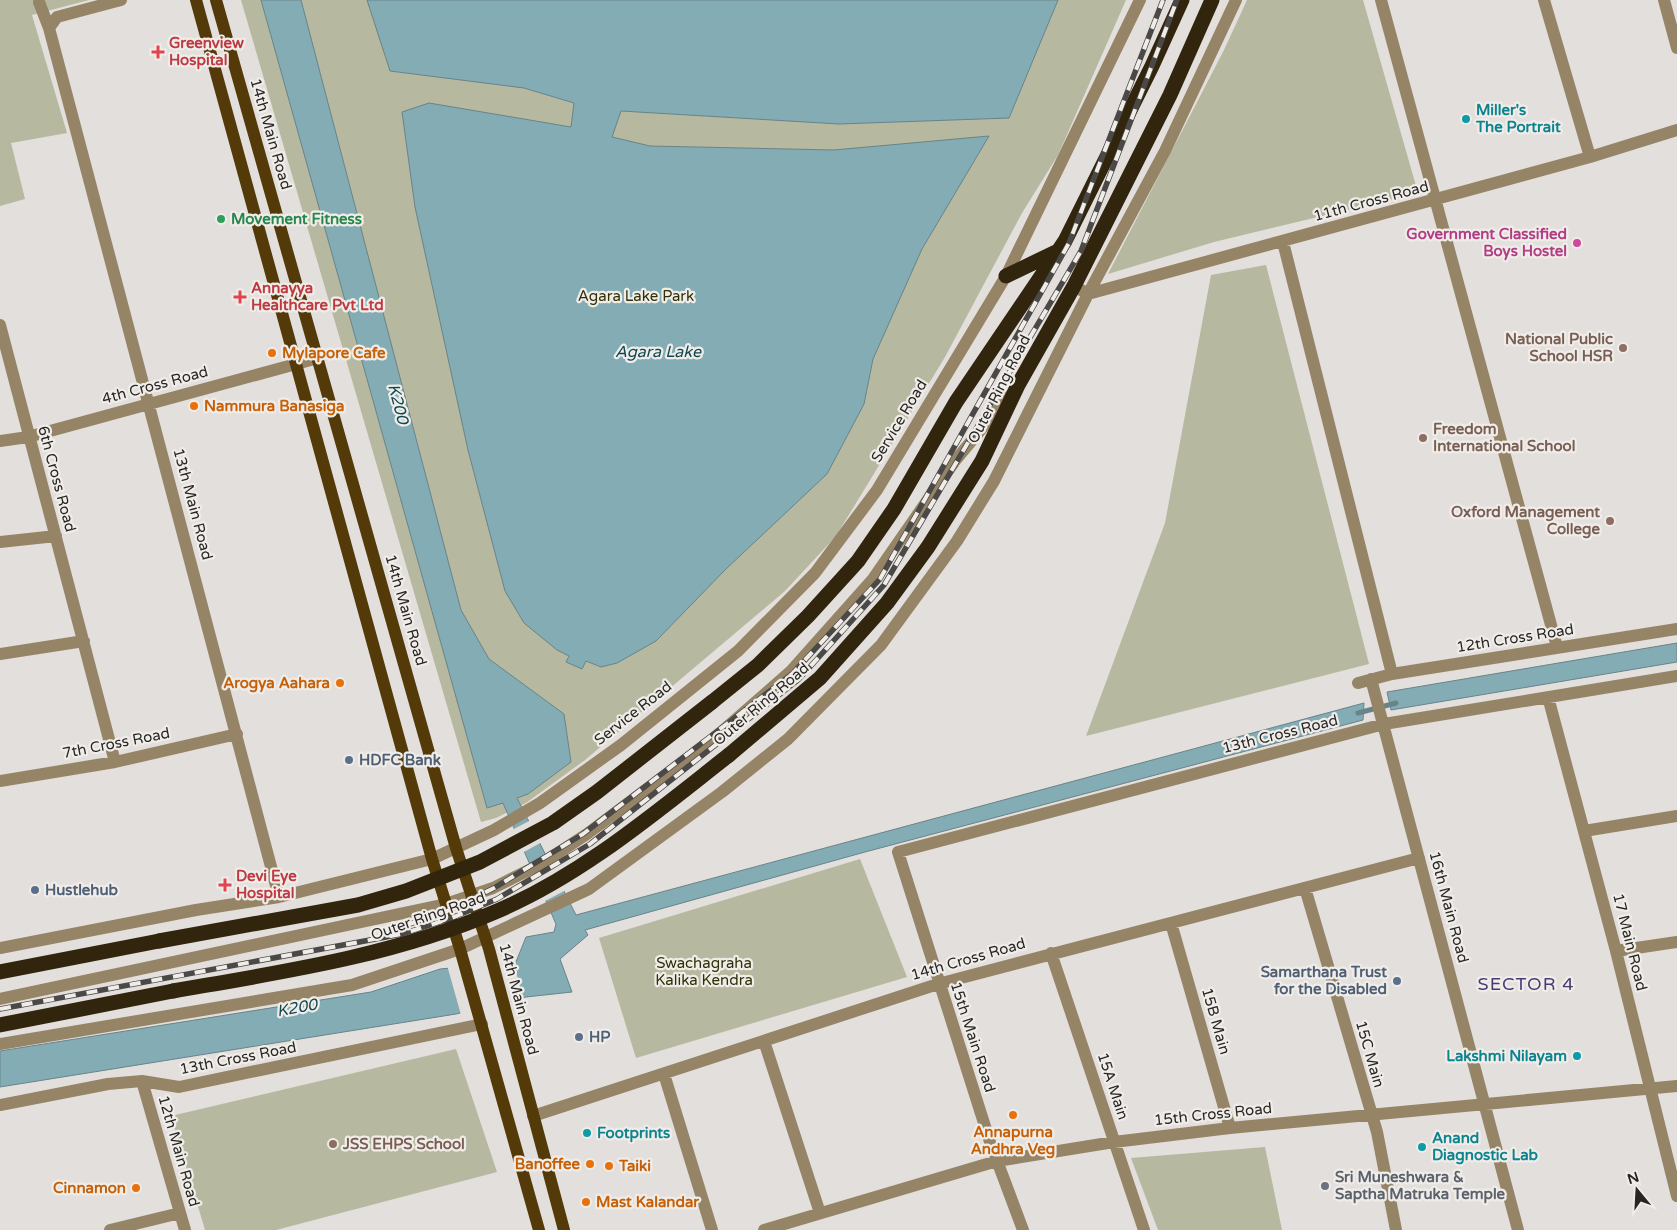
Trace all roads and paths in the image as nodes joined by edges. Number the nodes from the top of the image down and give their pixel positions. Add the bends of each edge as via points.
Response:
1 (120, 0) edge
2 (196, 0) edge
3 (216, 0) edge
4 (1140, 0) edge
5 (1182, 0) edge
6 (1212, 0) edge
7 (1236, 0) edge
8 (1381, 0) edge
9 (1544, 0) edge
10 (1664, 0) edge
11 (39, 2) dead end
12 (49, 28) junction
13 (1677, 48) edge
14 (1677, 130) edge
15 (1590, 157) junction
16 (1436, 200) junction
17 (1283, 242) junction
18 (1058, 252) junction
19 (1006, 276) junction
20 (1074, 286) junction
21 (1088, 294) junction
22 (0, 325) edge
23 (318, 358) junction
24 (297, 363) junction
25 (1018, 385) junction
26 (150, 403) junction
27 (28, 437) junction
28 (0, 441) edge
29 (56, 536) junction
30 (0, 542) edge
31 (1677, 630) edge
32 (84, 641) junction
33 (1557, 647) junction
34 (0, 654) edge
35 (1392, 674) junction
36 (1677, 676) edge
37 (1372, 679) junction
38 (1358, 683) dead end
39 (1548, 697) junction
40 (1384, 724) junction
41 (237, 734) junction
42 (115, 762) junction
43 (0, 781) edge
44 (1677, 816) edge
45 (1584, 831) junction
46 (456, 848) junction
47 (898, 852) joint
48 (1419, 858) junction
49 (432, 859) junction
50 (1305, 888) junction
51 (471, 896) junction
52 (279, 897) junction
53 (446, 904) junction
54 (1170, 923) junction
55 (1677, 942) edge
56 (487, 944) junction
57 (0, 948) edge
58 (1616, 951) junction
59 (461, 953) junction
60 (1051, 953) junction
61 (0, 972) edge
62 (938, 984) junction
63 (0, 999) edge
64 (482, 1024) junction
65 (0, 1025) edge
66 (764, 1041) junction
67 (0, 1044) edge
68 (664, 1074) junction
69 (142, 1081) junction
70 (1677, 1086) edge
71 (1650, 1090) junction
72 (1485, 1104) junction
73 (0, 1105) edge
74 (1371, 1114) junction
75 (533, 1116) junction
76 (1230, 1128) junction
77 (1114, 1142) junction
78 (997, 1161) junction
79 (1677, 1196) edge
80 (180, 1213) junction
81 (820, 1213) junction
82 (110, 1230) edge
83 (185, 1230) edge
84 (539, 1230) edge
85 (564, 1230) edge
86 (712, 1230) edge
87 (764, 1230) edge
88 (1023, 1230) edge
89 (1144, 1230) edge
90 (1396, 1230) edge
91 (1518, 1230) edge

1 - 12 street via 57,17
2 - 24 main road
3 - 23 main road, 14th Main Road
4 - 19 street, Service Road
5 - 18 highway, Outer Ring Road via 1148,75
6 - 20 highway, Outer Ring Road via 1170,95
7 - 21 street via 1165,151
8 - 16 street
9 - 15 street
10 - 13 street
11 - 12 street, 13th Main Road
12 - 26 street, 13th Main Road
14 - 15 street, 11th Cross Road
15 - 16 street, 11th Cross Road
16 - 17 street, 11th Cross Road
16 - 33 street
17 - 21 street, 11th Cross Road
17 - 35 street
18 - 19 highway
18 - 61 highway, Outer Ring Road, bridge via 956,402 894,509 858,561 758,665 554,823 480,862 358,905
19 - 46 street, Service Road via 876,490 808,580 738,651 621,745 540,802
20 - 21 street
20 - 25 highway, Outer Ring Road
21 - 56 street via 994,481 957,540 881,645 788,739 667,834 589,889
22 - 27 street, 6th Cross Road
23 - 24 street, 4th Cross Road
23 - 46 main road, 14th Main Road
24 - 26 street, 4th Cross Road
24 - 49 main road
25 - 51 street via 954,462 873,579 791,671 711,741 587,834 541,864
25 - 65 highway, Outer Ring Road, bridge via 982,460 928,547 887,603 820,678 671,801 567,874 496,912 370,954
26 - 27 street, 4th Cross Road
26 - 41 street, 13th Main Road
27 - 28 street, 4th Cross Road
27 - 29 street, 6th Cross Road
29 - 30 street
29 - 32 street, 6th Cross Road
31 - 33 street, 12th Cross Road
32 - 34 street
32 - 42 street, 6th Cross Road
33 - 35 street, 12th Cross Road
35 - 37 street, 12th Cross Road
36 - 39 street, 13th Cross Road
37 - 38 street, 12th Cross Road
37 - 40 street, 16th Main Road
39 - 40 street, 13th Cross Road
39 - 45 street, 17 Main Road
40 - 47 street, 13th Cross Road
40 - 48 street, 16th Main Road
41 - 42 street, 7th Cross Road
41 - 52 street, 13th Main Road
42 - 43 street, 7th Cross Road
44 - 45 street
45 - 58 street, 17 Main Road
46 - 49 street, Service Road
46 - 51 main road, 14th Main Road
47 - 62 street, 15th Main Road
48 - 50 street, 14th Cross Road
48 - 72 street, 16th Main Road
49 - 52 street, Service Road
49 - 53 main road
50 - 54 street, 14th Cross Road
50 - 74 street, 15C Main
51 - 53 street
51 - 56 main road, 14th Main Road
52 - 57 street, Service Road
53 - 59 main road
53 - 63 street
54 - 60 street, 14th Cross Road
54 - 76 street, 15B Main
55 - 58 street
56 - 59 street
56 - 75 main road, 14th Main Road
58 - 71 street, 17 Main Road
59 - 64 main road
59 - 67 street via 352,985
60 - 62 street, 14th Cross Road
60 - 77 street, 15A Main
62 - 66 street, 14th Cross Road
62 - 78 street, 15th Main Road
64 - 69 street, 13th Cross Road via 179,1087
64 - 84 main road
66 - 68 street, 14th Cross Road
66 - 81 street
68 - 75 street, 14th Cross Road
68 - 86 street
69 - 73 street, 13th Cross Road via 108,1084
69 - 80 street, 12th Main Road
70 - 71 street, 15th Cross Road
71 - 72 street, 15th Cross Road
71 - 79 street, 17 Main Road
72 - 74 street, 15th Cross Road
72 - 91 street, 16th Main Road
74 - 76 street, 15th Cross Road
74 - 90 street, 15C Main
75 - 85 main road, 14th Main Road
76 - 77 street, 15th Cross Road
77 - 78 street, 15th Cross Road
77 - 89 street, 15A Main
78 - 81 street, 15th Cross Road
78 - 88 street, 15th Main Road
80 - 82 street
80 - 83 street, 12th Main Road
81 - 87 street, 15th Cross Road

